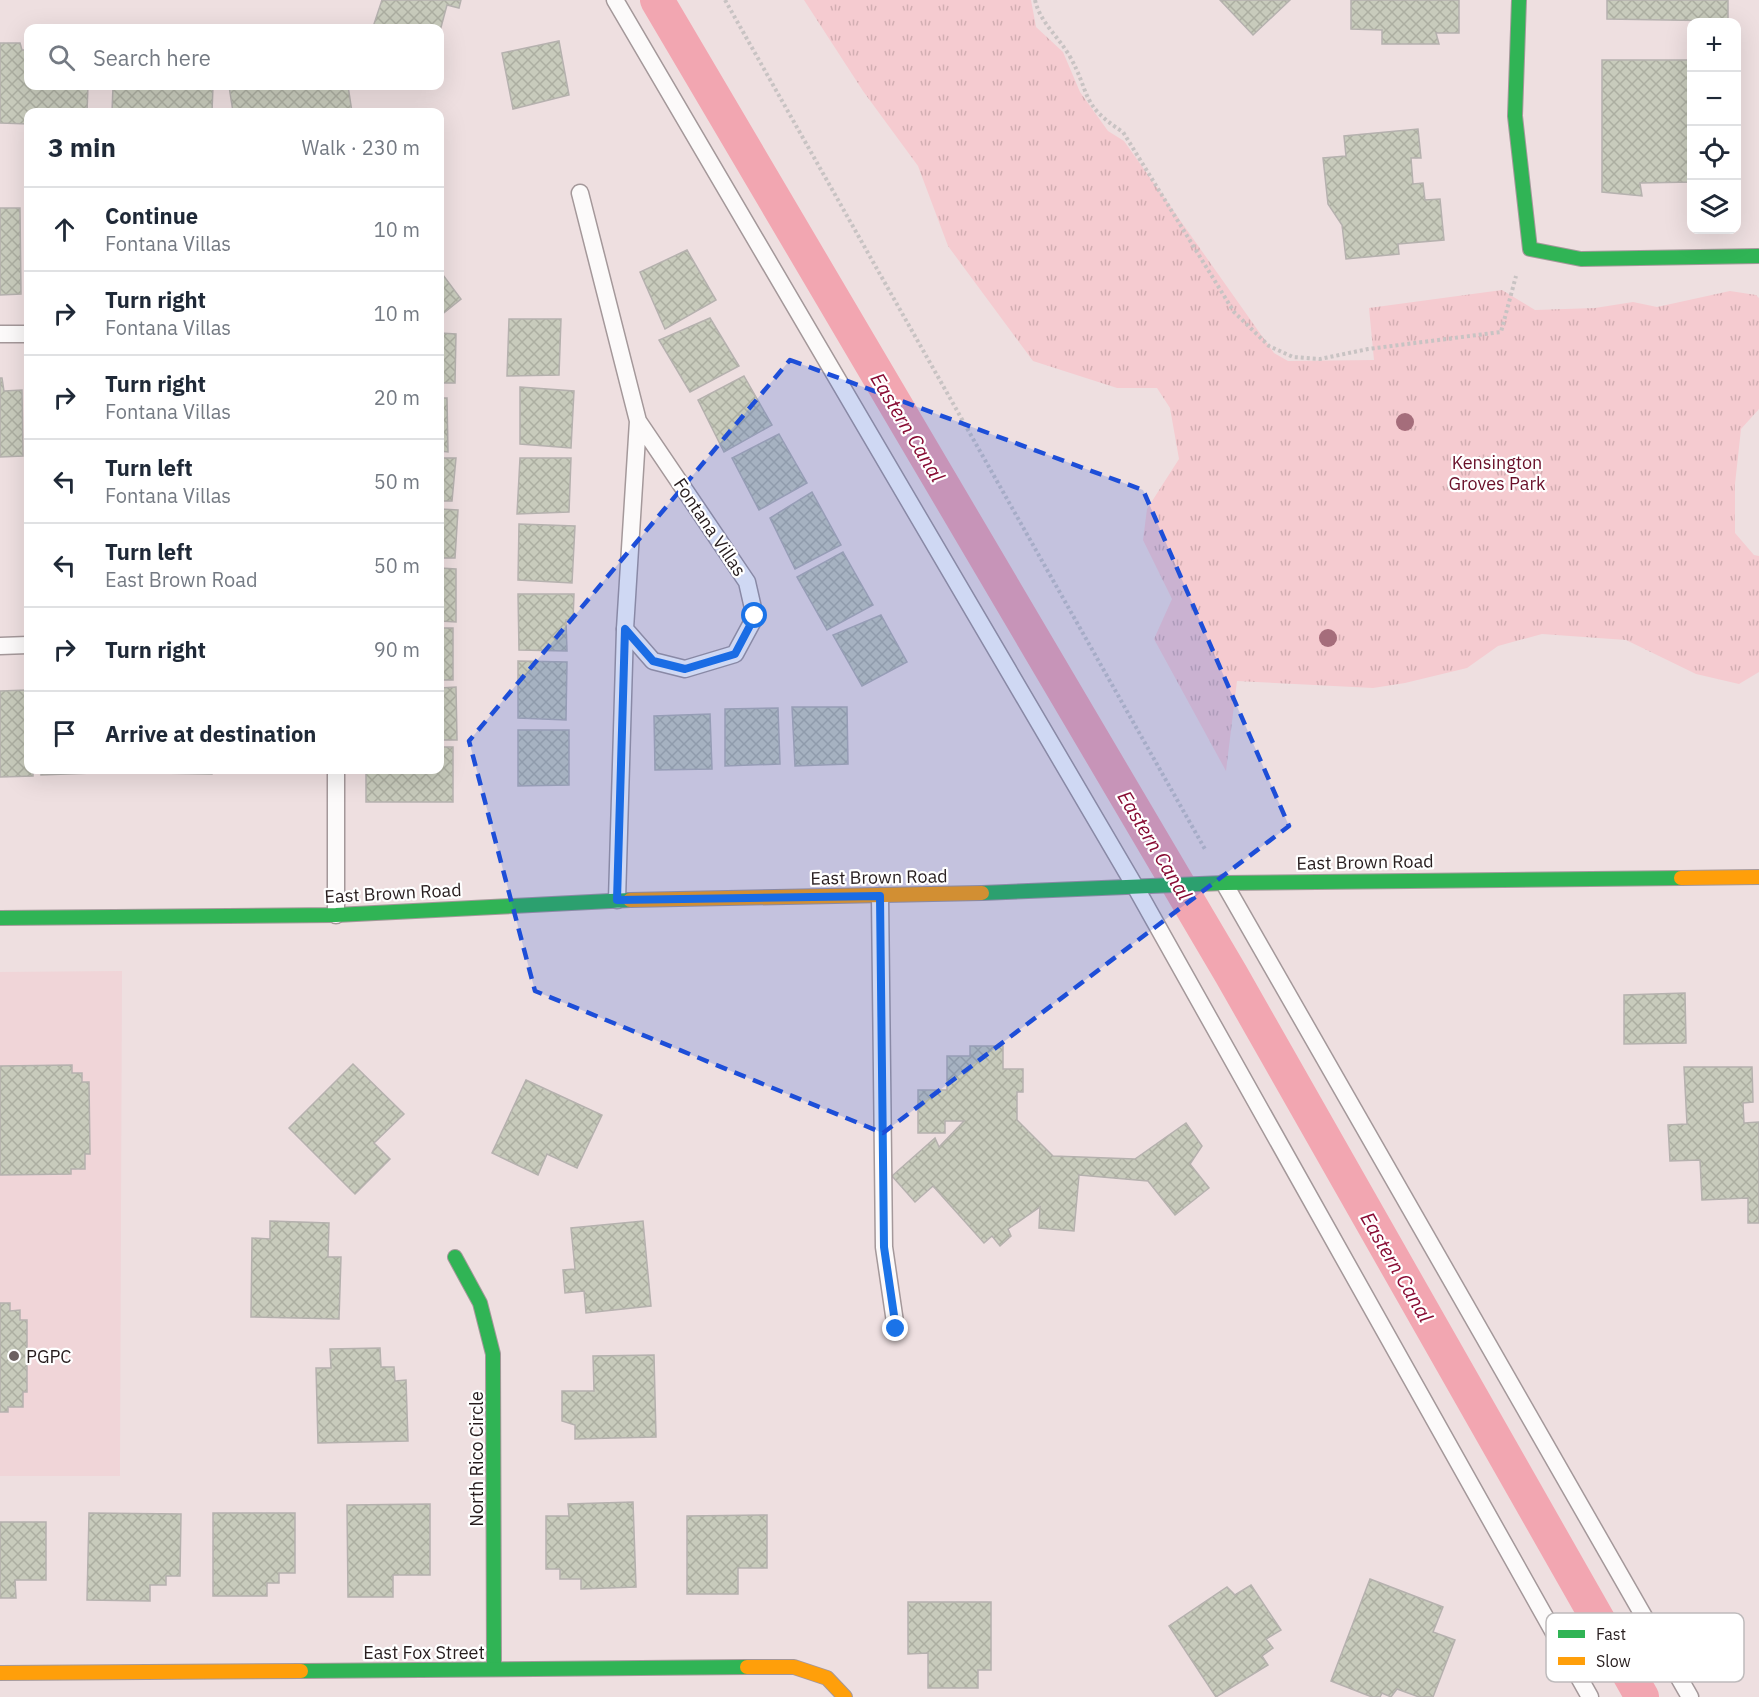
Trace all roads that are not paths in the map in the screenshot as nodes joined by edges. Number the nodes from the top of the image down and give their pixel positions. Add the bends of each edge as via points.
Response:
1 (615, 0) edge
2 (1520, 0) edge
3 (580, 193) dead end
4 (1759, 256) edge
5 (0, 334) edge
6 (24, 334) edge
7 (638, 421) junction
8 (625, 629) junction
9 (0, 645) edge
10 (24, 645) edge
11 (336, 774) edge
12 (1759, 877) edge
13 (1224, 883) junction
14 (1136, 888) junction
15 (880, 896) junction
16 (617, 900) junction
17 (336, 915) junction
18 (0, 918) edge
19 (455, 1257) dead end
20 (896, 1329) dead end
21 (1642, 1613) edge
22 (1546, 1619) edge
23 (495, 1669) junction
24 (0, 1673) edge
25 (1582, 1682) edge
26 (1681, 1682) edge
27 (843, 1694) edge
28 (1590, 1697) edge
29 (1690, 1697) edge

1 - 14 lane
2 - 4 main road via 1515,116 1530,249 1581,259
3 - 7 lane, Fontana Villas
5 - 6 lane
7 - 8 lane, Fontana Villas
7 - 8 lane, Fontana Villas via 747,582 755,616 735,654 685,669 653,661
8 - 16 lane, Fontana Villas
9 - 10 lane
11 - 17 lane
12 - 13 main road, East Brown Road
13 - 14 main road, East Brown Road
13 - 21 lane
14 - 15 main road, East Brown Road
14 - 22 lane
15 - 16 main road, East Brown Road
15 - 20 lane via 884,1247
16 - 17 main road, East Brown Road
17 - 18 main road, East Brown Road
19 - 23 main road, North Rico Circle via 482,1302 493,1354
23 - 24 main road, East Fox Street
23 - 27 main road, East Fox Street via 794,1667 827,1678
25 - 28 lane
26 - 29 lane

